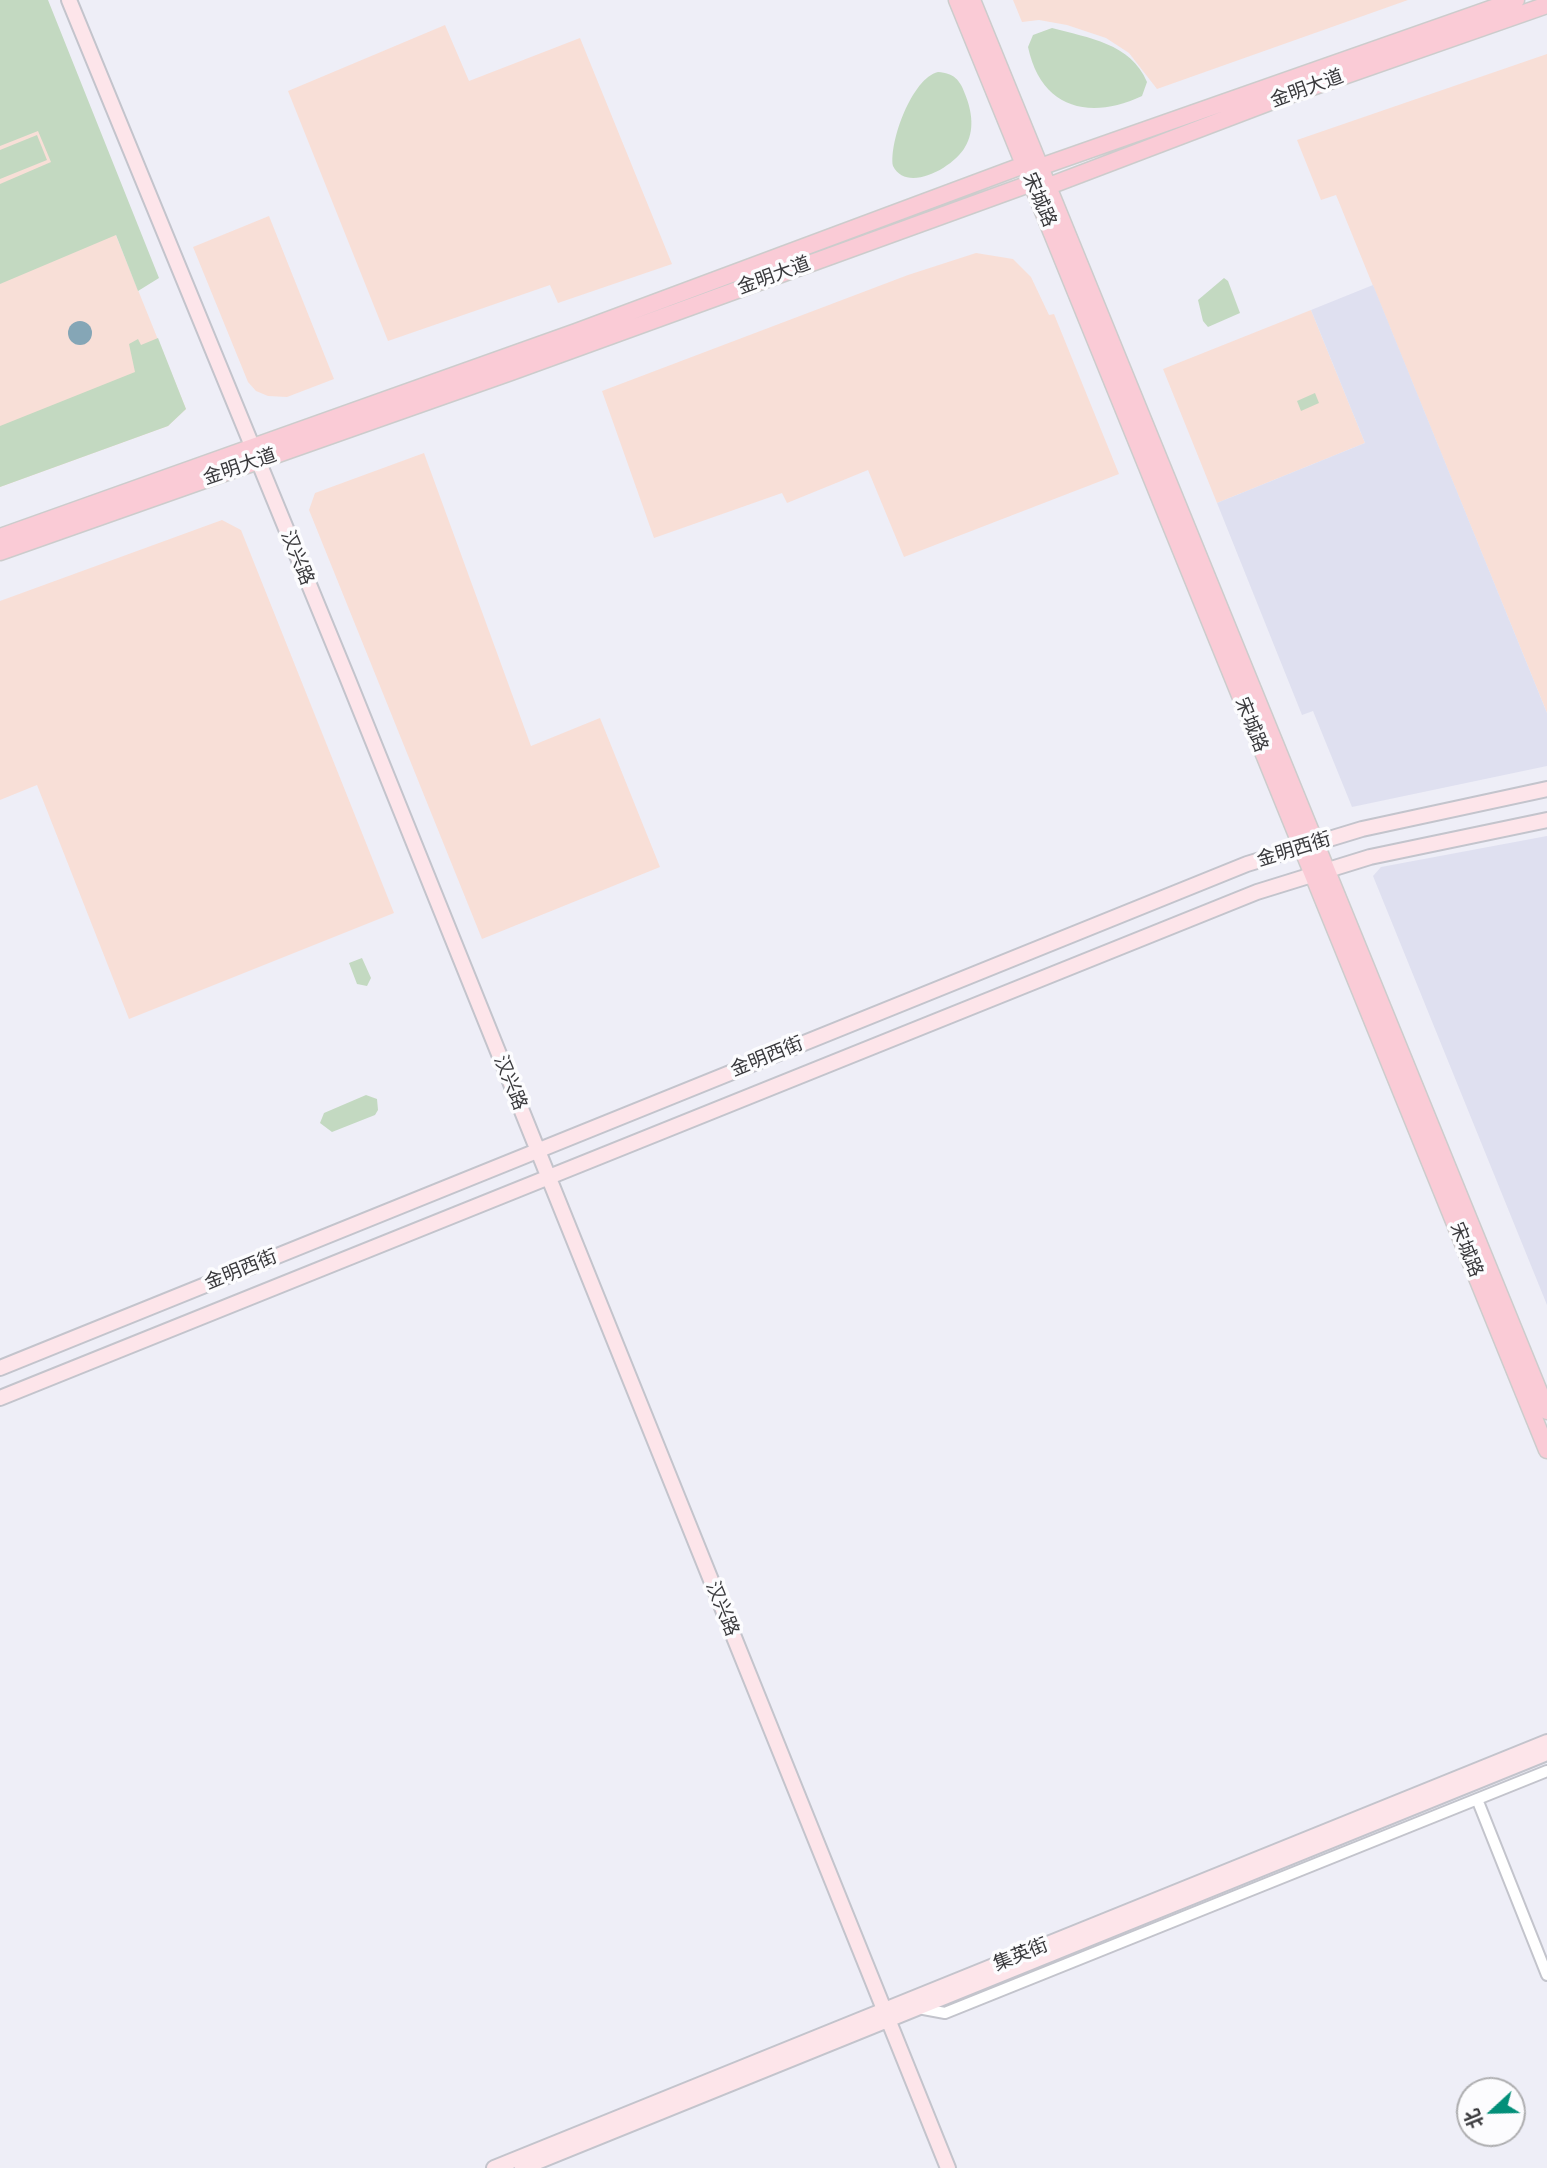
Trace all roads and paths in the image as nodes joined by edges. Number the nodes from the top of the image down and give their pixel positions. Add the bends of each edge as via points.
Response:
1 (69, 0) edge
2 (78, 0) edge
3 (957, 0) edge
4 (972, 0) edge
5 (1516, 0) edge
6 (1547, 5) edge
7 (1032, 166) junction
8 (1031, 183) junction
9 (1049, 186) junction
10 (259, 452) junction
11 (0, 537) edge
12 (0, 552) edge
13 (1547, 789) edge
14 (1547, 820) edge
15 (1308, 845) junction
16 (1320, 873) junction
17 (541, 1149) junction
18 (552, 1176) junction
19 (0, 1367) edge
20 (0, 1398) edge
21 (1547, 1411) edge
22 (1547, 1450) edge
23 (1547, 1742) edge
24 (1547, 1753) edge
25 (1547, 1771) edge
26 (1477, 1799) junction
27 (1547, 1975) edge
28 (918, 2008) junction
29 (890, 2014) junction
30 (494, 2168) edge
31 (522, 2168) edge
32 (948, 2168) edge
33 (957, 2168) edge

1 - 10 street, 汉兴路
2 - 10 street, 汉兴路
3 - 7 main road, 宋城路
4 - 7 main road, 宋城路
5 - 7 main road, 金明大道
6 - 9 main road, 金明大道 via 1275,100
7 - 8 main road, 宋城路
7 - 9 main road, 宋城路
7 - 10 main road, 金明大道
8 - 9 main road, 金明大道
8 - 10 main road, 金明大道
8 - 15 main road, 宋城路
9 - 15 main road, 宋城路
10 - 11 main road, 金明大道
10 - 12 main road, 金明大道
10 - 17 street, 汉兴路
13 - 15 street, 金明西街 via 1407,818
14 - 16 street, 金明西街 via 1414,846
15 - 16 main road, 宋城路
15 - 17 street, 金明西街 via 1247,864
16 - 18 street, 金明西街 via 1244,897
16 - 21 main road, 宋城路
16 - 22 main road, 宋城路
17 - 18 street, 汉兴路
17 - 19 street, 金明西街
18 - 20 street, 金明西街
18 - 29 street, 汉兴路
23 - 29 street, 集英街
24 - 28 street, 集英街
25 - 26 street
26 - 27 street
26 - 28 street via 945,2013
28 - 29 street, 集英街
29 - 30 street, 集英街
29 - 31 street, 集英街
29 - 32 street, 汉兴路
29 - 33 street, 汉兴路

